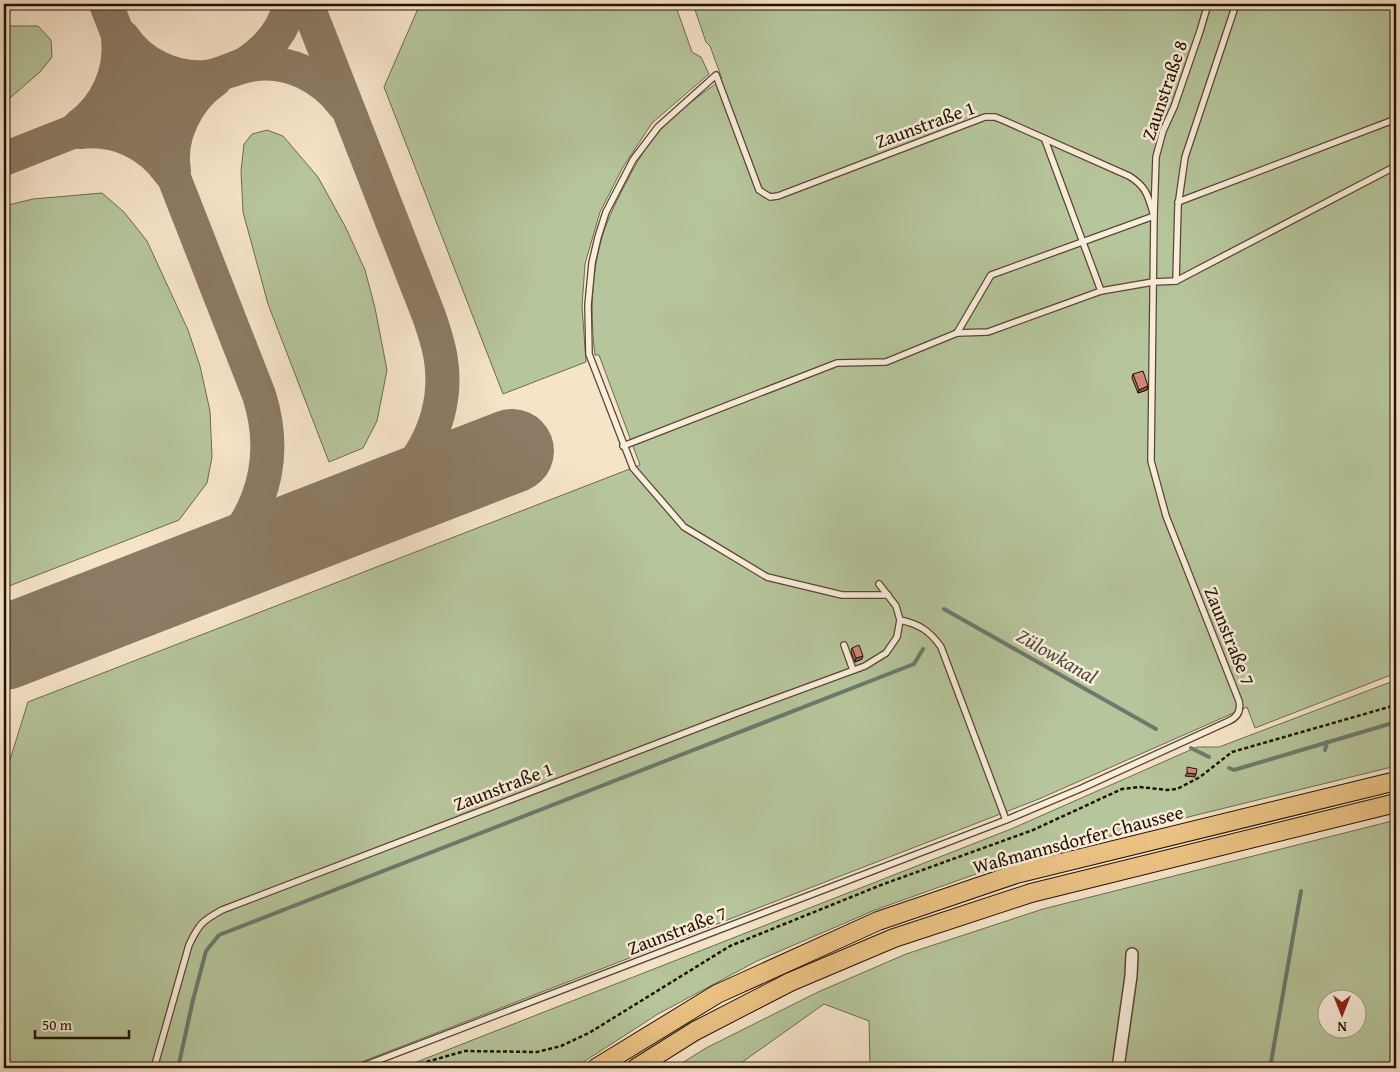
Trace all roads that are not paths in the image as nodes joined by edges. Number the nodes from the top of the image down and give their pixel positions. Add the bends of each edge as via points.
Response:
1 (1208, 4) edge
2 (1236, 4) edge
3 (1396, 119) edge
4 (1045, 140) junction
5 (1396, 166) edge
6 (1178, 202) junction
7 (1154, 216) junction
8 (1083, 242) junction
9 (1176, 281) junction
10 (1153, 282) junction
11 (1101, 290) junction
12 (1154, 320) joint
13 (957, 333) junction
14 (623, 446) junction
15 (879, 584) dead end
16 (888, 595) junction
17 (900, 620) junction
18 (844, 645) dead end
19 (853, 670) junction
20 (1396, 781) edge
21 (1396, 803) edge
22 (1006, 820) junction
23 (1132, 954) dead end
24 (154, 1068) edge
25 (358, 1068) edge
26 (596, 1068) edge
27 (636, 1068) edge
28 (1118, 1068) edge

1 - 7 lane, Zaunstraße 8 via 1156,157
2 - 6 lane via 1185,157
3 - 6 lane
4 - 7 lane, Zaunstraße 1 via 1140,183
4 - 8 lane
4 - 14 lane, Zaunstraße 1 via 1006,121 986,117 770,197 759,190 716,75 658,126 626,173 606,212 598,237 588,305 589,354
5 - 9 lane
6 - 9 lane
7 - 8 lane
7 - 10 lane, Zaunstraße 1
8 - 11 lane
8 - 13 lane via 991,275
9 - 10 lane
10 - 11 lane
10 - 12 lane, Zaunstraße 1
11 - 13 lane via 988,332
12 - 22 lane, Zaunstraße 7 via 1151,461 1166,516 1239,701 1239,712 1229,721
13 - 14 lane via 886,362 837,362
14 - 16 lane via 633,468 684,526 767,577 842,595
15 - 16 lane
16 - 17 lane
17 - 19 lane, Zaunstraße 1 via 897,637 886,653
17 - 22 lane via 916,624 934,637 941,647
18 - 19 lane
19 - 24 lane, Zaunstraße 1 via 222,910 204,920 190,945
20 - 26 main road, Waßmannsdorfer Chaussee via 1016,874 878,921 717,994
21 - 27 main road via 1031,893 894,938 790,982 695,1031
22 - 25 lane, Zaunstraße 7
23 - 28 street

